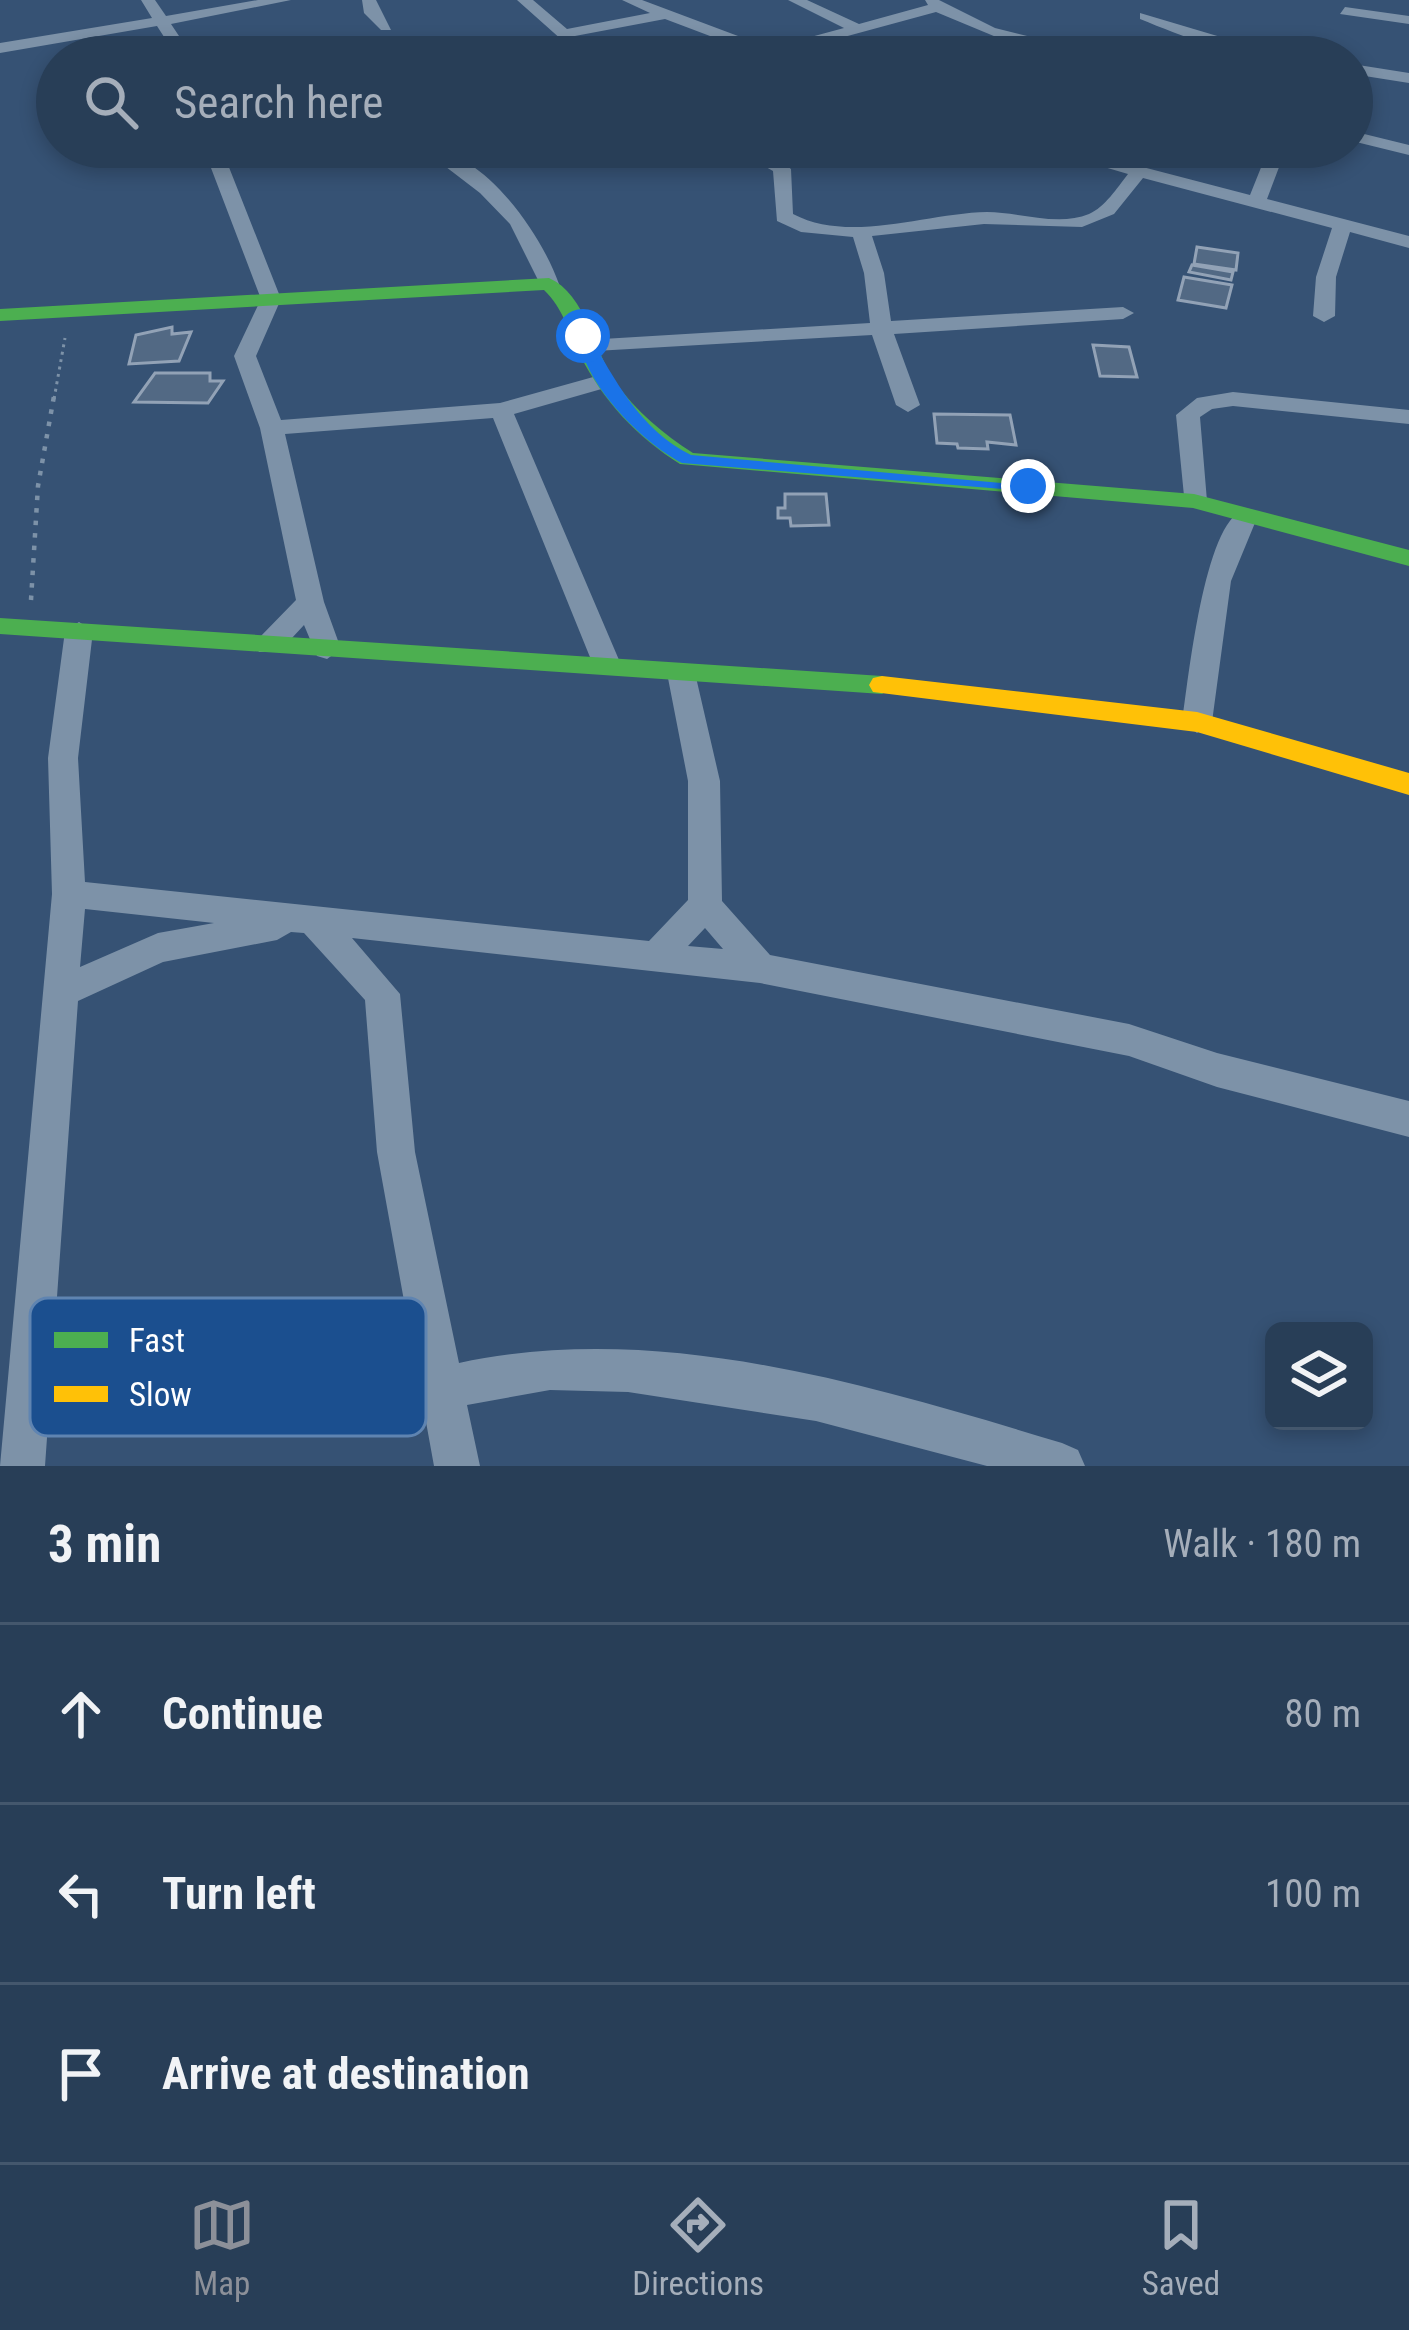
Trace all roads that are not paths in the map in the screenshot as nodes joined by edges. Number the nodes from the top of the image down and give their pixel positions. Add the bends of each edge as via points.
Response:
1 (148, 0) edge
2 (284, 0) edge
3 (369, 0) edge
4 (524, 0) edge
5 (629, 0) edge
6 (794, 0) edge
7 (934, 3) edge
8 (1345, 10) dead end
9 (667, 14) junction
10 (1144, 16) dead end
11 (1409, 20) edge
12 (159, 21) junction
13 (386, 28) dead end
14 (856, 28) junction
15 (564, 34) junction
16 (71, 36) edge
17 (169, 36) edge
18 (566, 36) edge
19 (724, 36) edge
20 (830, 36) edge
21 (1008, 36) edge
22 (1194, 36) edge
23 (36, 42) edge
24 (0, 48) edge
25 (1373, 72) edge
26 (1409, 78) edge
27 (1373, 144) edge
28 (1409, 149) edge
29 (220, 168) edge
30 (460, 168) edge
31 (780, 168) edge
32 (1124, 168) edge
33 (1270, 168) edge
34 (1139, 172) junction
35 (1256, 203) junction
36 (1342, 224) junction
37 (860, 230) junction
38 (1409, 242) edge
39 (549, 284) junction
40 (271, 299) junction
41 (1123, 313) dead end
42 (0, 315) edge
43 (1324, 316) dead end
44 (881, 329) junction
45 (586, 347) junction
46 (604, 381) junction
47 (908, 406) dead end
48 (500, 410) junction
49 (1409, 417) edge
50 (272, 428) junction
51 (1194, 501) junction
52 (1244, 518) junction
53 (1409, 558) edge
54 (310, 602) junction
55 (0, 626) edge
56 (79, 631) junction
57 (269, 644) junction
58 (327, 649) junction
59 (608, 667) junction
60 (681, 673) junction
61 (1197, 722) junction
62 (1409, 784) edge
63 (69, 894) junction
64 (705, 905) junction
65 (312, 919) junction
66 (655, 958) junction
67 (760, 968) junction
68 (61, 992) junction
69 (1409, 1119) edge
70 (36, 1298) edge
71 (30, 1369) edge
72 (446, 1387) junction
73 (22, 1466) edge
74 (457, 1466) edge
75 (1062, 1466) edge

1 - 12 street
2 - 12 street
3 - 13 street
4 - 15 street
5 - 9 street
6 - 14 street
7 - 14 street
7 - 21 street
8 - 11 street
9 - 15 street
9 - 19 street
10 - 22 street
12 - 16 street
12 - 17 street
14 - 20 street
15 - 18 street
23 - 24 street
25 - 26 street
27 - 28 street
29 - 40 street
30 - 39 street via 502,197
31 - 37 street via 789,222
32 - 34 street
33 - 35 street
34 - 35 street
34 - 37 street via 1100,217 1082,221 986,218
35 - 36 street
36 - 38 street
36 - 43 street
37 - 44 street
39 - 40 street
39 - 45 street via 579,315
40 - 42 street
40 - 50 street via 245,356
41 - 44 street
44 - 45 street
44 - 47 street
45 - 46 street
46 - 48 street
46 - 51 street via 659,445 688,459
48 - 50 street
48 - 59 street
49 - 51 street via 1205,403 1188,415
50 - 54 street
51 - 52 street
52 - 53 street
52 - 61 street via 1218,581
54 - 57 street
54 - 58 street
55 - 56 street
56 - 57 street
56 - 63 street via 63,758
57 - 58 street
58 - 59 street
59 - 60 street
60 - 61 street via 952,690
60 - 64 street via 704,781
61 - 62 street
63 - 65 street
63 - 68 street
64 - 66 street
64 - 67 street
65 - 66 street
65 - 68 street via 158,948
65 - 72 street via 382,994 396,1152
66 - 67 street
67 - 69 street via 1129,1040
68 - 70 street
71 - 73 street
72 - 74 street
72 - 75 street via 560,1367 736,1382

